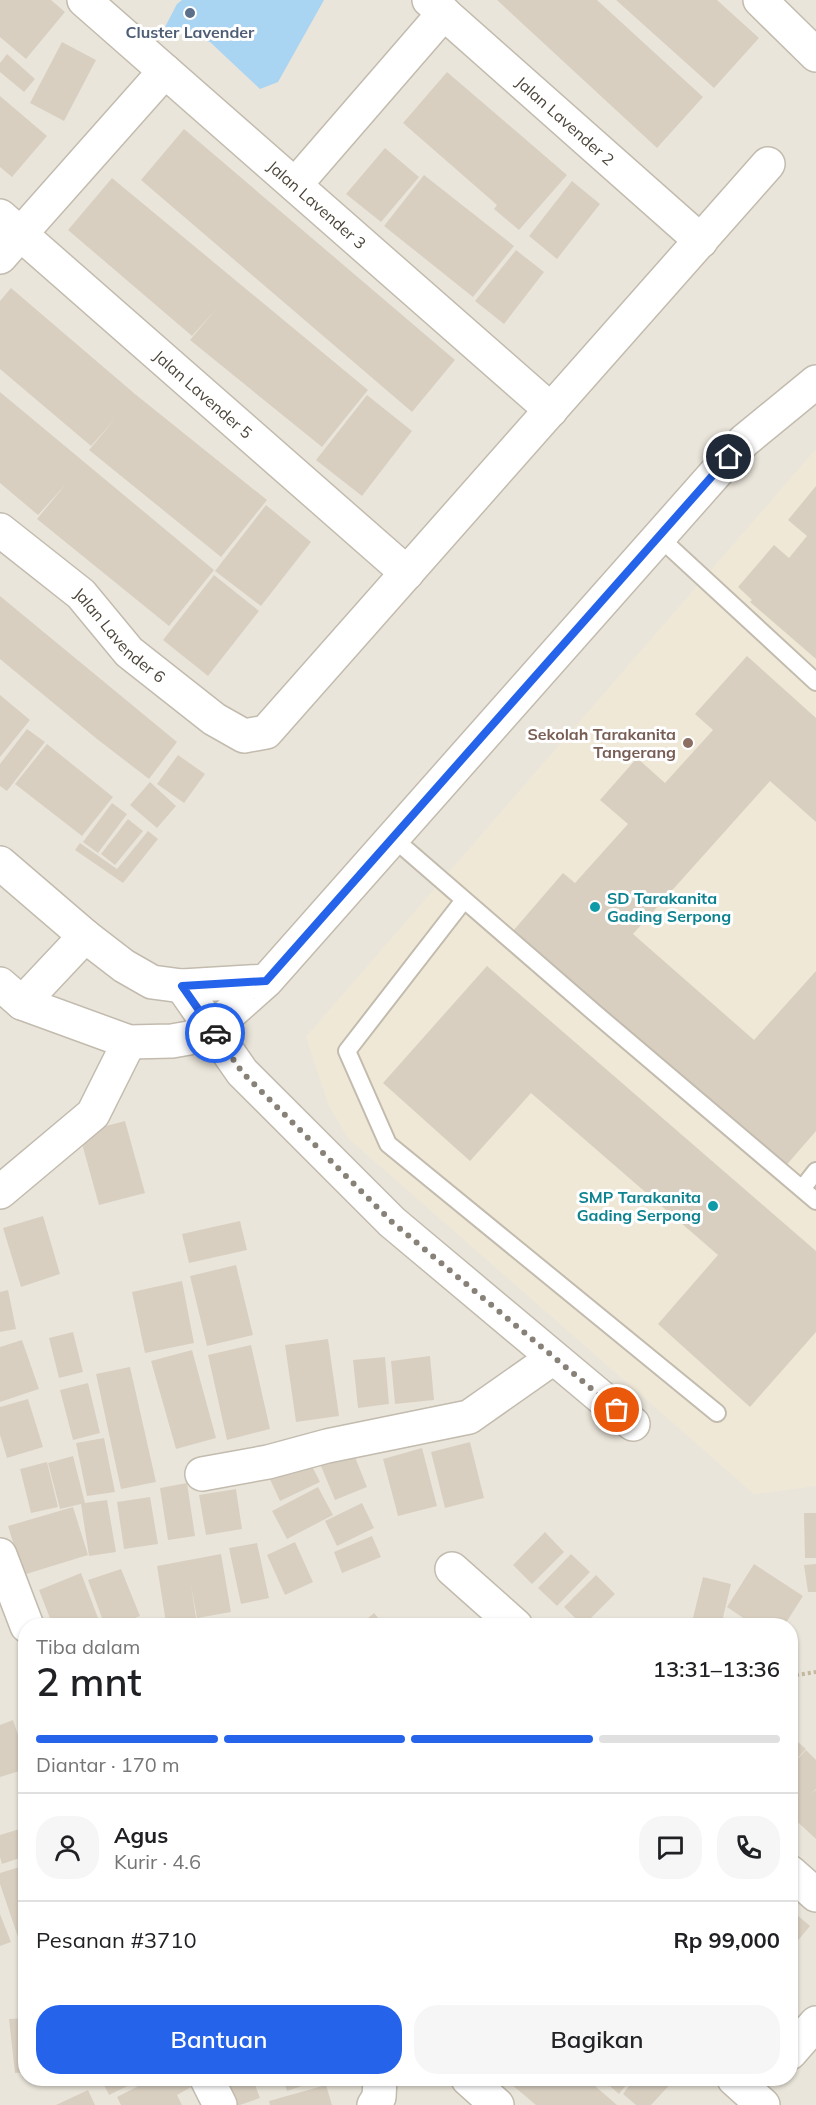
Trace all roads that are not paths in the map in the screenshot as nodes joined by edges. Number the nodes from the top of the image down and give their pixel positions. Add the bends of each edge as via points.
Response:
1 (84, 0) edge
2 (760, 0) edge
3 (437, 7) edge
4 (816, 55) edge
5 (165, 71) junction
6 (768, 165) dead end
7 (295, 185) junction
8 (7, 235) edge
9 (701, 241) junction
10 (816, 382) edge
11 (551, 410) junction
12 (0, 530) edge
13 (659, 537) junction
14 (407, 573) junction
15 (816, 682) edge
16 (393, 838) junction
17 (0, 862) edge
18 (464, 900) junction
19 (85, 936) junction
20 (266, 981) junction
21 (182, 986) junction
22 (11, 994) edge
23 (212, 1029) junction
24 (129, 1042) junction
25 (816, 1171) edge
26 (802, 1189) junction
27 (0, 1192) edge
28 (816, 1201) edge
29 (553, 1358) junction
30 (717, 1413) dead end
31 (633, 1424) dead end
32 (202, 1474) dead end
33 (0, 1555) edge
34 (452, 1569) dead end
35 (24, 1618) edge
36 (496, 1618) edge
37 (798, 1879) edge
38 (816, 1895) edge
39 (816, 2024) edge
40 (798, 2044) edge
41 (210, 2086) edge
42 (380, 2086) edge
43 (471, 2089) edge
44 (220, 2105) edge
45 (374, 2105) edge
46 (497, 2105) edge

1 - 5 street, Jalan Lavender 3
2 - 4 street
3 - 7 street
3 - 9 street, Jalan Lavender 2
5 - 7 street, Jalan Lavender 3
5 - 8 street
6 - 9 street
7 - 11 street, Jalan Lavender 3
8 - 14 street, Jalan Lavender 5
9 - 11 street
10 - 13 street via 744,441
11 - 14 street
12 - 14 street, Jalan Lavender 6 via 81,594 129,652 214,719 244,736 266,732
13 - 15 lane
13 - 16 street
16 - 18 lane
16 - 20 street
17 - 19 street
18 - 26 lane
18 - 30 lane via 347,1051 388,1144
19 - 21 street via 152,982
19 - 22 street
20 - 21 street
20 - 23 street
21 - 23 street
22 - 24 street
23 - 24 street via 172,1041
23 - 29 street via 242,1072 392,1222
24 - 27 street via 93,1114
25 - 26 lane
26 - 28 lane
29 - 31 street
29 - 32 street via 469,1417
33 - 35 street
34 - 36 street
37 - 38 street
39 - 40 street
41 - 44 street
42 - 45 street
43 - 46 street

